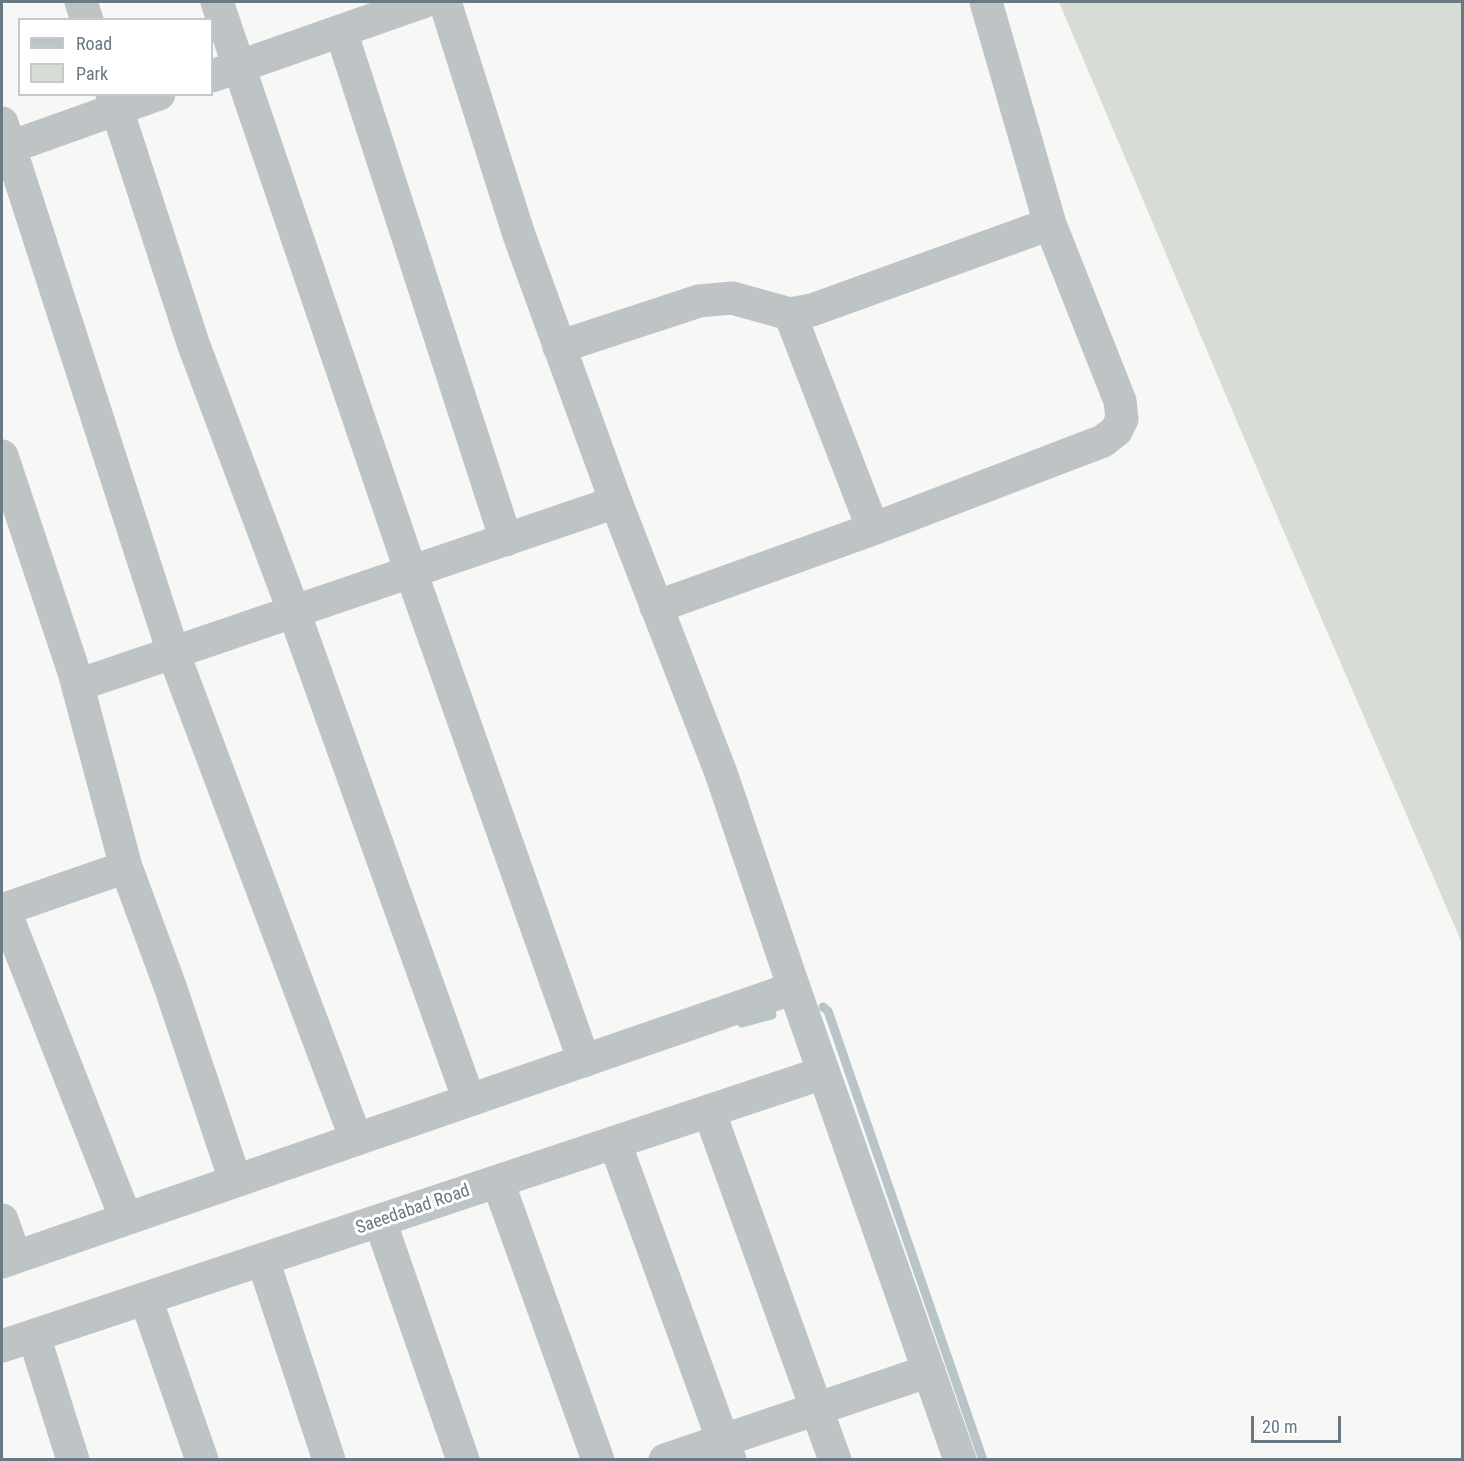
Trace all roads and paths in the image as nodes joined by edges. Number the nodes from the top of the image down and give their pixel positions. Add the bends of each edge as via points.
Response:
1 (81, 2) edge
2 (217, 2) edge
3 (423, 2) edge
4 (446, 2) edge
5 (986, 2) edge
6 (86, 18) edge
7 (341, 31) junction
8 (225, 71) edge
9 (148, 96) edge
10 (114, 102) edge
11 (4, 140) edge
12 (1050, 224) junction
13 (790, 314) junction
14 (559, 347) junction
15 (2, 456) edge
16 (616, 502) junction
17 (873, 529) junction
18 (506, 540) junction
19 (411, 572) junction
20 (656, 607) junction
21 (294, 612) junction
22 (173, 652) junction
23 (78, 685) junction
24 (126, 867) junction
25 (3, 910) edge
26 (794, 988) junction
27 (584, 1060) junction
28 (823, 1073) junction
29 (469, 1100) junction
30 (709, 1111) junction
31 (356, 1139) junction
32 (615, 1143) junction
33 (235, 1180) junction
34 (498, 1182) junction
35 (126, 1219) junction
36 (2, 1220) edge
37 (380, 1221) junction
38 (8, 1260) edge
39 (263, 1260) junction
40 (146, 1299) junction
41 (34, 1336) junction
42 (2, 1346) edge
43 (929, 1371) junction
44 (816, 1408) junction
45 (727, 1450) edge
46 (73, 1460) edge
47 (202, 1460) edge
48 (329, 1460) edge
49 (463, 1460) edge
50 (598, 1460) edge
51 (665, 1460) edge
52 (835, 1460) edge
53 (960, 1460) edge

1 - 6 street
2 - 8 street
3 - 7 street
4 - 14 street via 519,235
5 - 12 street
7 - 8 street
7 - 18 street
8 - 19 street
9 - 10 street
10 - 11 street
10 - 21 street via 193,343
11 - 22 street
12 - 13 street via 812,310
12 - 17 street via 1120,401 1122,419 1116,431 1103,441
13 - 14 street via 732,298 699,301
13 - 17 street
14 - 16 street
15 - 23 street
16 - 18 street
16 - 20 street
17 - 20 street
18 - 19 street
19 - 21 street
19 - 27 street
20 - 26 street via 721,773
21 - 22 street
21 - 29 street
22 - 23 street
22 - 31 street
23 - 24 street
24 - 25 street
24 - 33 street
25 - 35 street
26 - 27 street
26 - 28 street
27 - 29 street
28 - 30 street, Saeedabad Road
28 - 43 street
29 - 31 street
30 - 32 street, Saeedabad Road
30 - 44 street
31 - 33 street
32 - 34 street, Saeedabad Road
32 - 45 street
33 - 35 street
34 - 37 street, Saeedabad Road
34 - 50 street
35 - 38 street
36 - 38 street
37 - 39 street, Saeedabad Road
37 - 49 street
39 - 40 street, Saeedabad Road
39 - 48 street
40 - 41 street, Saeedabad Road
40 - 47 street
41 - 42 street, Saeedabad Road
41 - 46 street
43 - 44 street
43 - 53 street
44 - 45 street
44 - 52 street
45 - 51 street

